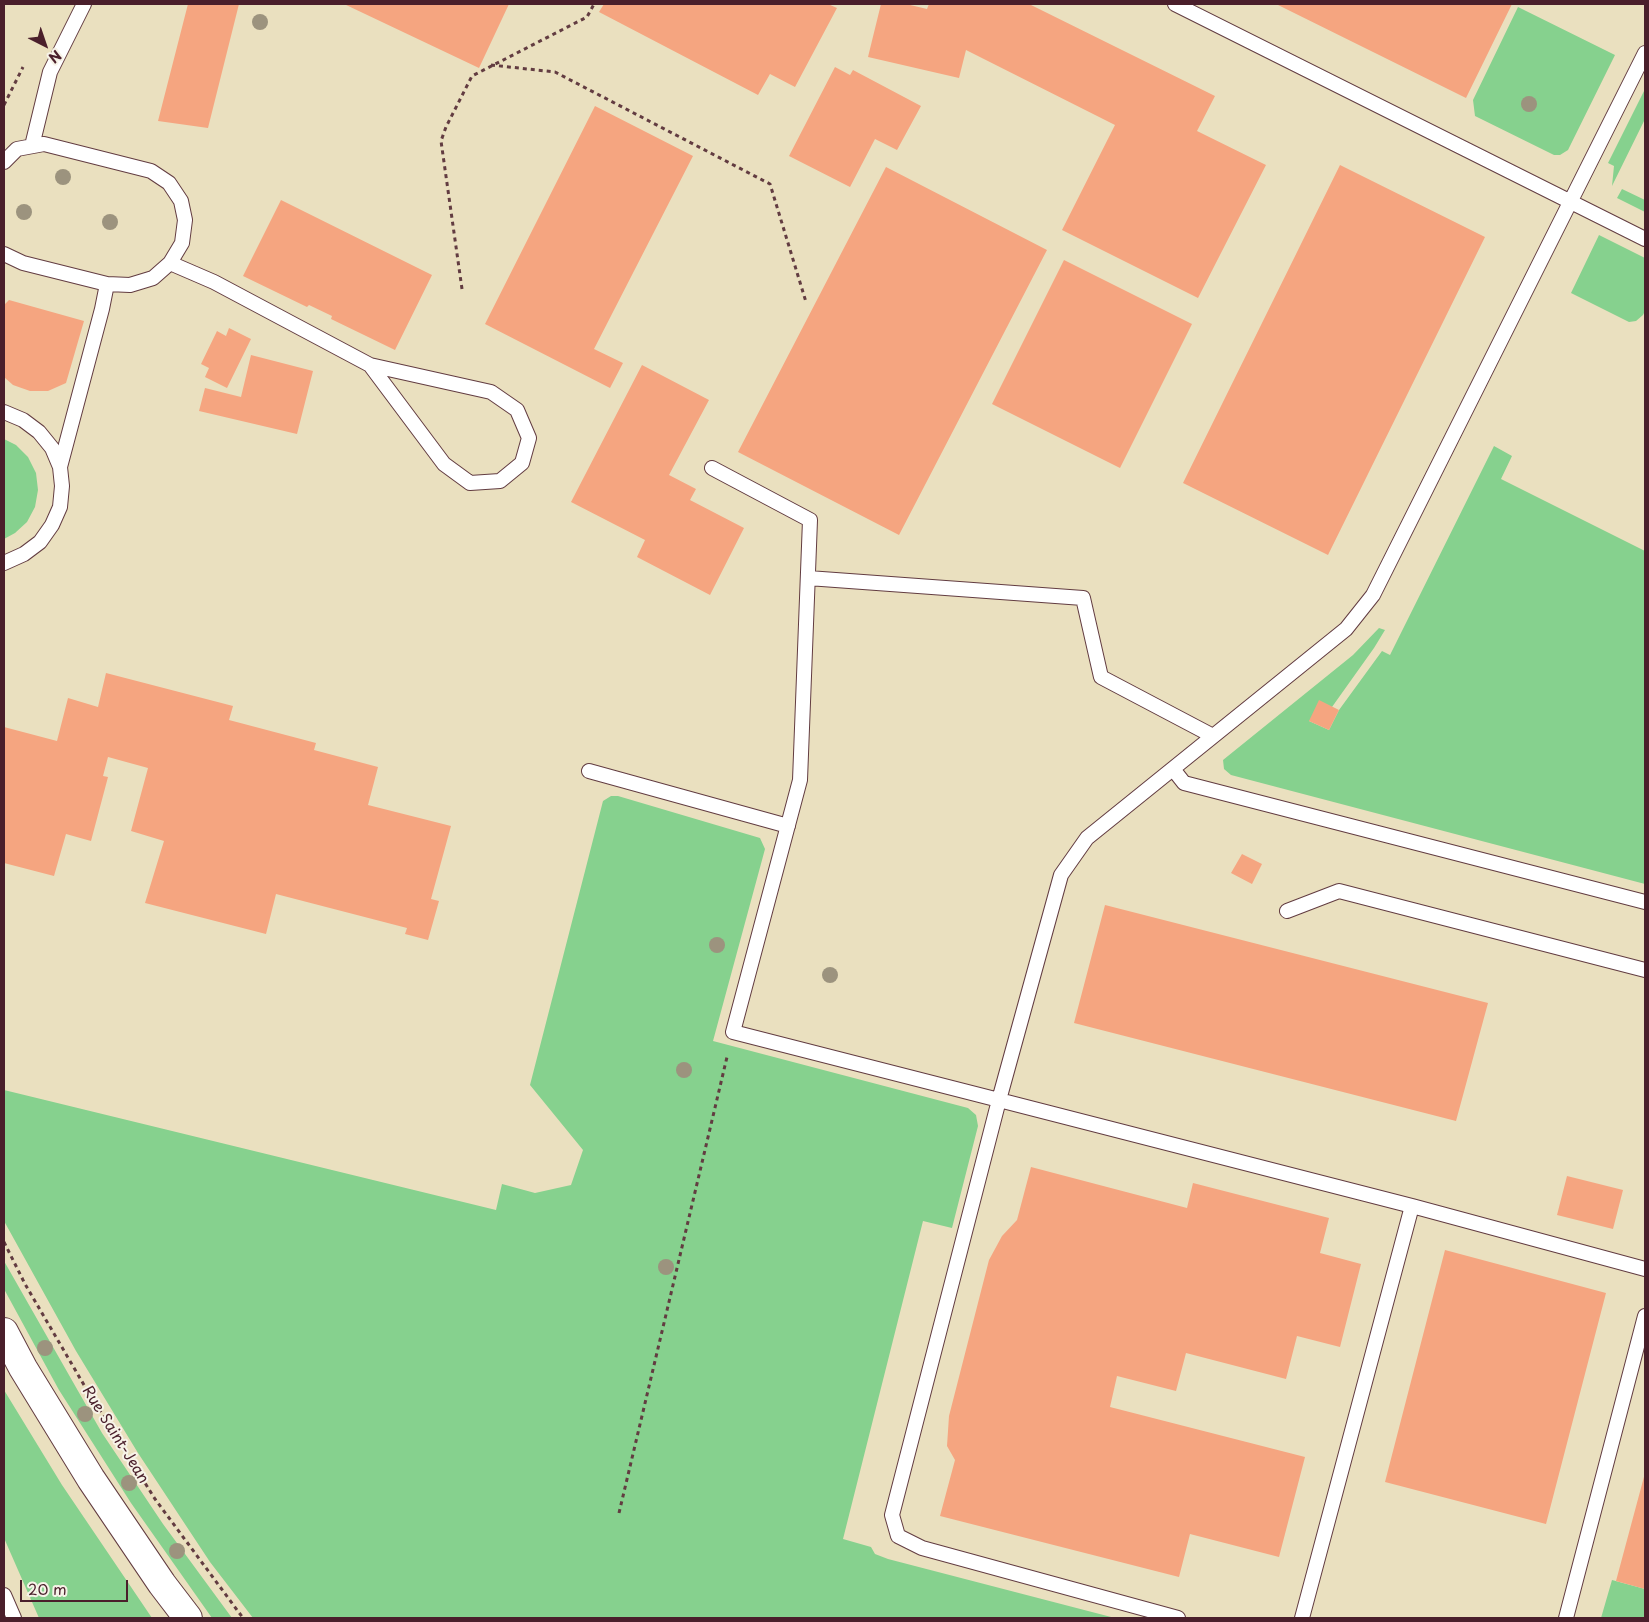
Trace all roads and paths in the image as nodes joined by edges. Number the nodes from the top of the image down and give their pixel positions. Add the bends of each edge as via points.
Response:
1 (84, 4) edge
2 (594, 4) edge
3 (1175, 4) edge
4 (1645, 53) edge
5 (491, 65) junction
6 (32, 146) junction
7 (4, 162) edge
8 (1570, 202) junction
9 (1645, 239) edge
10 (4, 254) edge
11 (170, 263) junction
12 (107, 284) junction
13 (462, 289) dead end
14 (806, 302) dead end
15 (370, 365) junction
16 (4, 412) edge
17 (60, 466) junction
18 (712, 468) dead end
19 (4, 563) edge
20 (808, 578) junction
21 (1213, 736) junction
22 (1173, 769) junction
23 (589, 771) dead end
24 (788, 826) junction
25 (1645, 902) edge
26 (1287, 911) dead end
27 (1645, 970) edge
28 (733, 1032) junction
29 (999, 1100) junction
30 (1412, 1206) junction
31 (4, 1242) edge
32 (1645, 1269) edge
33 (1645, 1316) edge
34 (4, 1332) edge
35 (618, 1513) dead end
36 (4, 1595) edge
37 (14, 1618) edge
38 (188, 1618) edge
39 (243, 1618) edge
40 (1178, 1618) edge
41 (1302, 1618) edge
42 (1566, 1618) edge

1 - 6 lane via 50,72
2 - 5 path via 587,17
3 - 8 lane
4 - 8 lane
5 - 13 path via 472,76 440,141
5 - 14 path via 555,72 770,184
6 - 7 lane via 17,149
6 - 11 lane via 44,144 151,171 169,183 181,201 185,220 182,244
8 - 9 lane
8 - 21 lane via 1373,595 1346,629
10 - 12 lane via 23,263
11 - 12 lane via 153,278 130,285
11 - 15 lane via 214,282
12 - 17 lane
15 - 15 lane via 444,464 470,483 500,481 522,463 529,438 517,410 491,392
16 - 17 lane via 39,432 52,448
17 - 19 lane via 60,507 52,525 40,542
18 - 20 lane via 810,520
20 - 21 lane via 1083,598 1100,677
20 - 24 lane via 800,780
21 - 22 lane
22 - 25 lane via 1184,783
22 - 29 lane via 1088,838 1061,875
23 - 24 lane
24 - 28 lane
26 - 27 lane via 1339,891
28 - 29 lane
28 - 35 path
29 - 30 lane
29 - 40 lane via 892,1515 898,1536 922,1548
30 - 32 lane
30 - 41 lane
31 - 39 path, Rue Saint-Jean via 84,1385 155,1499
33 - 42 lane
34 - 38 street via 91,1479
36 - 37 lane

